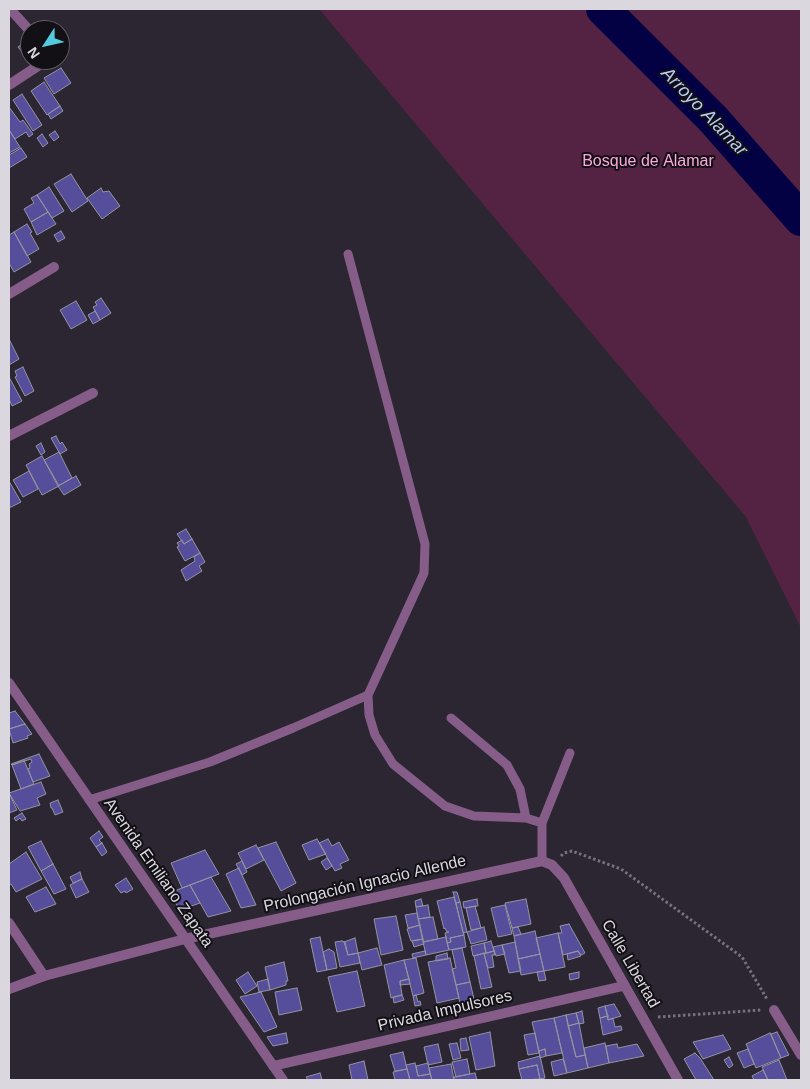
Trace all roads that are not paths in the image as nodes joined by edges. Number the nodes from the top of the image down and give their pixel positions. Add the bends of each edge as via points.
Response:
1 (10, 9) edge
2 (20, 20) edge
3 (32, 70) edge
4 (9, 85) edge
5 (348, 254) dead end
6 (54, 267) dead end
7 (9, 294) edge
8 (93, 393) dead end
9 (9, 436) edge
10 (9, 682) edge
11 (368, 695) junction
12 (451, 718) dead end
13 (570, 753) dead end
14 (89, 800) junction
15 (526, 818) junction
16 (542, 823) junction
17 (547, 863) junction
18 (9, 923) edge
19 (185, 939) junction
20 (44, 976) junction
21 (623, 986) junction
22 (9, 989) edge
23 (774, 1010) road end
24 (801, 1055) edge
25 (273, 1066) junction
26 (283, 1080) edge
27 (678, 1080) edge

1 - 2 street
3 - 4 street
5 - 11 lane via 425,544 424,573
6 - 7 street
8 - 9 street
10 - 14 street, Avenida Emiliano Zapata
11 - 14 lane via 210,762
11 - 15 lane via 375,735 393,764 445,806 474,816
12 - 15 lane via 507,765 520,789
13 - 16 lane
14 - 19 street, Avenida Emiliano Zapata
15 - 16 lane
16 - 17 lane
17 - 19 street, Prolongación Ignacio Allende
17 - 21 street, Calle Libertad via 564,878
18 - 20 street
19 - 20 street, Prolongación Ignacio Allende
19 - 25 street, Avenida Emiliano Zapata
20 - 22 street, Prolongación Ignacio Allende
21 - 25 street, Privada Impulsores
21 - 27 street, Calle Libertad
23 - 24 street
25 - 26 street, Avenida Emiliano Zapata

